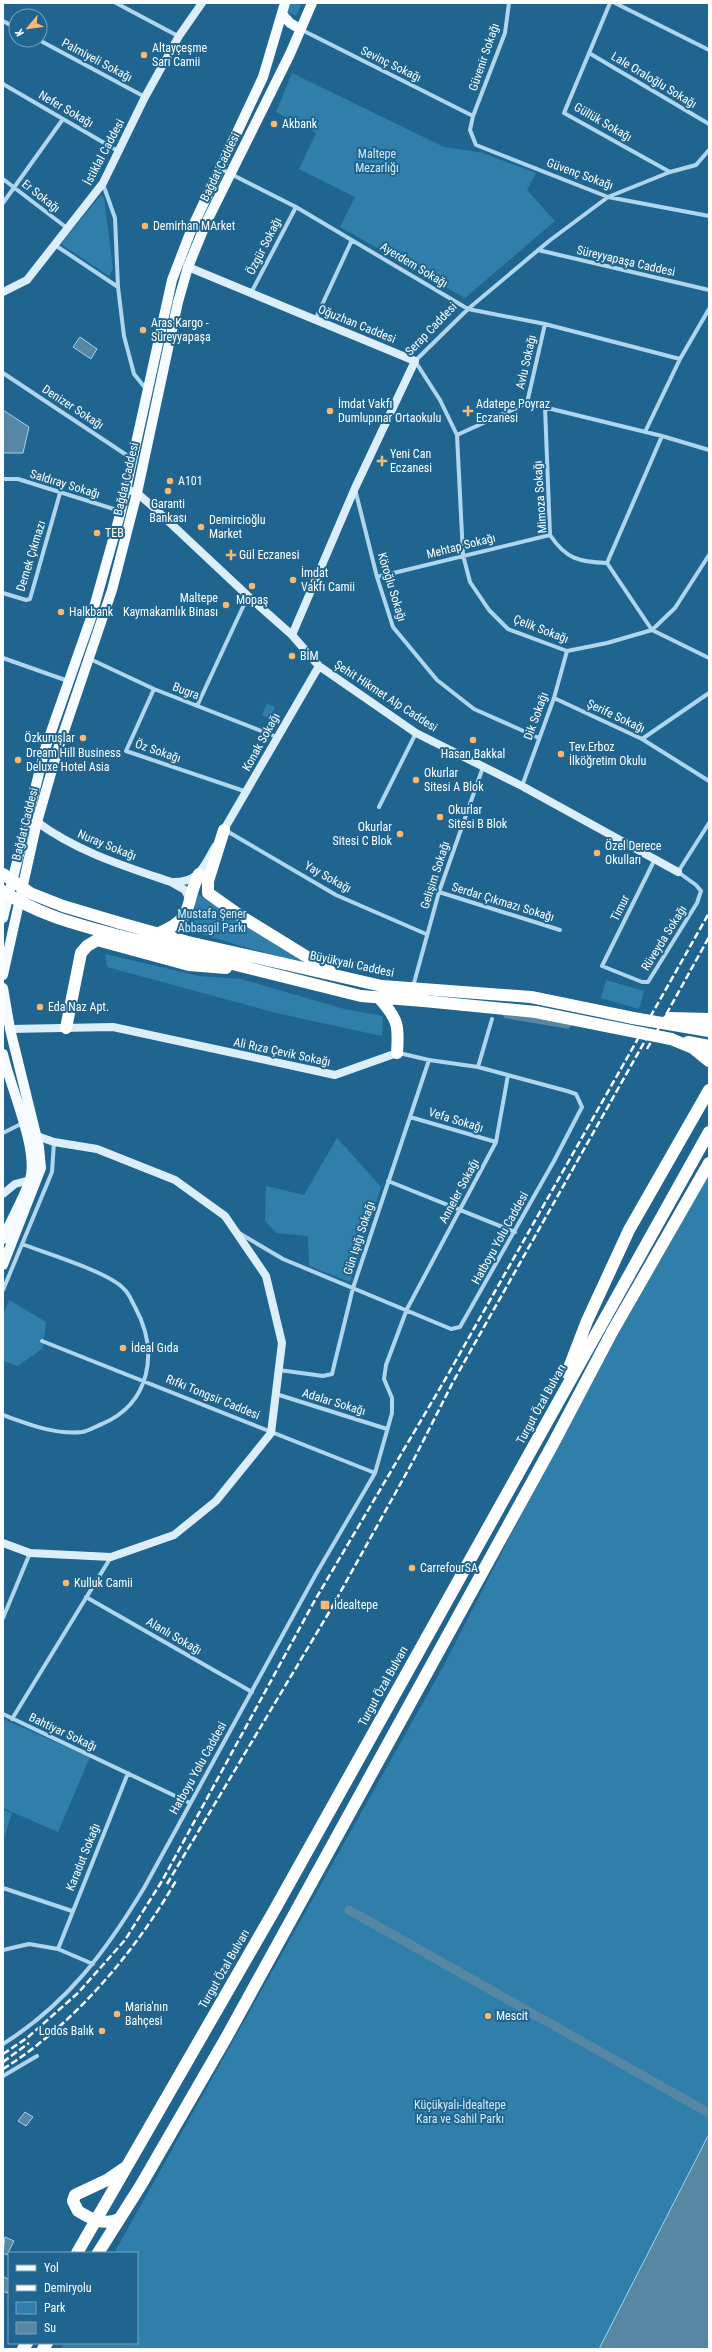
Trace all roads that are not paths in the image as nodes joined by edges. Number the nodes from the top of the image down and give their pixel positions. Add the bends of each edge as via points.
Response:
1 (116, 3) edge
2 (202, 3) edge
3 (285, 3) edge
4 (312, 3) edge
5 (510, 3) edge
6 (610, 3) edge
7 (615, 3) edge
8 (282, 14) junction
9 (300, 29) junction
10 (179, 36) junction
11 (48, 45) edge
12 (709, 50) edge
13 (589, 53) junction
14 (3, 84) edge
15 (145, 97) junction
16 (473, 116) junction
17 (63, 119) junction
18 (709, 124) edge
19 (709, 150) edge
20 (119, 152) junction
21 (226, 172) junction
22 (670, 172) junction
23 (3, 179) edge
24 (103, 183) junction
25 (15, 188) junction
26 (608, 197) junction
27 (3, 203) edge
28 (296, 207) junction
29 (709, 216) edge
30 (67, 228) junction
31 (352, 240) junction
32 (55, 245) junction
33 (538, 250) junction
34 (188, 267) junction
35 (118, 287) junction
36 (709, 290) edge
37 (3, 292) edge
38 (251, 294) junction
39 (468, 308) junction
40 (709, 309) edge
41 (315, 320) junction
42 (545, 324) junction
43 (680, 359) junction
44 (415, 361) junction
45 (3, 373) edge
46 (146, 389) junction
47 (526, 403) junction
48 (545, 407) junction
49 (645, 432) junction
50 (457, 435) junction
51 (662, 436) junction
52 (709, 450) edge
53 (131, 458) junction
54 (3, 479) edge
55 (126, 488) junction
56 (355, 488) junction
57 (60, 493) junction
58 (137, 493) junction
59 (121, 511) junction
60 (550, 535) junction
61 (464, 555) junction
62 (709, 555) edge
63 (607, 563) junction
64 (377, 576) junction
65 (3, 593) edge
66 (248, 596) junction
67 (652, 630) junction
68 (292, 635) junction
69 (567, 651) junction
70 (3, 658) edge
71 (709, 658) edge
72 (90, 659) junction
73 (319, 666) junction
74 (69, 682) junction
75 (154, 689) junction
76 (709, 693) edge
77 (554, 698) junction
78 (197, 706) junction
79 (416, 733) junction
80 (277, 737) junction
81 (539, 738) junction
82 (642, 739) junction
83 (483, 767) junction
84 (709, 781) edge
85 (522, 786) junction
86 (247, 793) junction
87 (379, 807) dead end
88 (37, 822) junction
89 (709, 823) edge
90 (224, 830) junction
91 (655, 859) junction
92 (678, 872) junction
93 (3, 874) edge
94 (199, 874) junction
95 (171, 882) junction
96 (3, 891) edge
97 (439, 892) junction
98 (189, 898) junction
99 (697, 903) joint
100 (3, 918) edge
101 (560, 930) dead end
102 (159, 933) junction
103 (426, 934) junction
104 (602, 966) joint
105 (243, 967) junction
106 (3, 975) edge
107 (338, 976) junction
108 (3, 988) edge
109 (407, 989) junction
110 (426, 996) junction
111 (380, 999) junction
112 (633, 1018) junction
113 (492, 1019) dead end
114 (709, 1019) edge
115 (66, 1028) junction
116 (10, 1029) junction
117 (709, 1031) edge
118 (671, 1039) junction
119 (709, 1046) edge
120 (397, 1053) junction
121 (3, 1054) edge
122 (429, 1060) junction
123 (709, 1061) edge
124 (4, 1066) edge
125 (478, 1067) junction
126 (508, 1075) junction
127 (709, 1090) edge
128 (410, 1117) junction
129 (23, 1122) junction
130 (709, 1132) edge
131 (3, 1133) edge
132 (37, 1136) junction
133 (54, 1142) junction
134 (496, 1142) junction
135 (709, 1163) edge
136 (30, 1180) junction
137 (388, 1181) junction
138 (3, 1194) edge
139 (461, 1209) junction
140 (235, 1230) junction
141 (515, 1232) junction
142 (3, 1239) edge
143 (22, 1244) junction
144 (3, 1265) edge
145 (353, 1288) junction
146 (3, 1290) edge
147 (407, 1309) junction
148 (42, 1342) dead end
149 (278, 1370) junction
150 (144, 1382) junction
151 (276, 1394) junction
152 (551, 1414) junction
153 (3, 1415) edge
154 (387, 1429) junction
155 (270, 1432) junction
156 (375, 1473) junction
157 (3, 1542) edge
158 (30, 1553) junction
159 (111, 1557) junction
160 (86, 1597) junction
161 (4, 1612) edge
162 (3, 1618) edge
163 (252, 1692) junction
164 (3, 1714) edge
165 (12, 1718) junction
166 (128, 1774) junction
167 (190, 1803) junction
168 (3, 1888) edge
169 (72, 1911) junction
170 (58, 1949) junction
171 (3, 1950) edge
172 (94, 1964) junction
173 (3, 2044) edge
174 (38, 2056) dead end
175 (3, 2076) edge
176 (129, 2165) junction
177 (119, 2219) junction
178 (97, 2220) junction
179 (78, 2252) edge
180 (99, 2252) edge

1 - 10 street
2 - 10 street, İstiklal Caddesi
3 - 8 main road, Bağdat Caddesi
4 - 9 main road, Bağdat Caddesi
5 - 16 street, Güvenir Sokağı via 505,33
6 - 13 street, Güllük Sokağı
7 - 12 street
8 - 9 main road
8 - 21 main road, Bağdat Caddesi via 263,77
9 - 16 street, Sevinç Sokağı
9 - 21 main road, Bağdat Caddesi via 272,93
10 - 15 street, İstiklal Caddesi
11 - 15 street, Palmiyeli Sokağı
13 - 18 street, Lale Oraloğlu Sokağı
13 - 22 street, Güllük Sokağı via 564,113
14 - 17 street, Nefer Sokağı
15 - 20 street, İstiklal Caddesi
16 - 26 street, Güvenç Sokağı via 470,130 476,145
17 - 20 street, Nefer Sokağı
17 - 25 street
19 - 22 street, Serap Caddesi via 696,166
20 - 24 street, İstiklal Caddesi
21 - 28 street, Ayerdem Sokağı
21 - 34 main road, Bağdat Caddesi
21 - 46 main road, Bağdat Caddesi via 178,260
22 - 26 street, Serap Caddesi
23 - 25 street, Er Sokağı
24 - 30 street, İstiklal Caddesi
24 - 35 street via 115,218
25 - 27 street
25 - 30 street, Er Sokağı
26 - 29 street, Güvenç Sokağı
26 - 33 street, Serap Caddesi
28 - 31 street, Ayerdem Sokağı
28 - 38 street, Özgür Sokağı
30 - 32 street, İstiklal Caddesi
31 - 39 street, Ayerdem Sokağı
31 - 41 street
32 - 35 street
32 - 37 street, İstiklal Caddesi via 26,280
33 - 36 street, Süreyyapaşa Caddesi
33 - 39 street, Serap Caddesi
34 - 38 street, Oğuzhan Caddesi
34 - 58 main road, Bağdat Caddesi via 178,302
35 - 46 street via 124,336 134,374
38 - 41 street, Oğuzhan Caddesi
39 - 42 street, Ayerdem Sokağı
39 - 44 street, Serap Caddesi
40 - 43 street
41 - 44 street, Oğuzhan Caddesi
42 - 43 street, Ayerdem Sokağı
42 - 47 street, Avlu Sokağı
43 - 49 street
44 - 50 street via 440,400
44 - 56 street, Serap Caddesi
45 - 53 street, Denizer Sokağı
46 - 53 main road, Bağdat Caddesi
47 - 48 street
47 - 50 street
48 - 49 street
48 - 60 street, Mimoza Sokağı
49 - 51 street
50 - 61 street, Çelik Sokağı
51 - 52 street
51 - 63 street
53 - 55 main road, Bağdat Caddesi
54 - 57 street, Saldıray Sokağı via 18,479
55 - 58 street, Şehit Hikmet Alp Caddesi
55 - 59 main road, Bağdat Caddesi
56 - 64 street, Köroğlu Sokağı
56 - 68 street, Serap Caddesi
57 - 59 street, Saldıray Sokağı
57 - 65 street, Demek Çıkmazı via 30,599
58 - 66 street, Şehit Hikmet Alp Caddesi
58 - 72 main road, Bağdat Caddesi via 112,590
59 - 74 main road, Bağdat Caddesi via 91,618
60 - 61 street, Mehtap Sokağı
60 - 63 street, Mimoza Sokağı via 569,557 587,562
61 - 64 street, Mehtap Sokağı
61 - 69 street, Çelik Sokağı via 470,582 497,619 508,629
62 - 67 street, Çelik Sokağı via 674,608
63 - 67 street
64 - 81 street, Köroğlu Sokağı via 393,627 437,680 474,709
66 - 68 street, Şehit Hikmet Alp Caddesi
66 - 78 street
67 - 69 street, Çelik Sokağı via 607,644
67 - 71 street
68 - 73 street, Şehit Hikmet Alp Caddesi
69 - 77 street, Dik Sokağı
70 - 74 street
72 - 75 street, Bugra
72 - 88 main road, Bağdat Caddesi via 58,749
73 - 79 street, Şehit Hikmet Alp Caddesi
73 - 80 street, Konak Sokağı
74 - 100 main road, Bağdat Caddesi via 46,749
75 - 78 street, Bugra
75 - 86 street, Öz Sokağı via 126,751
76 - 82 street
77 - 81 street, Dik Sokağı
77 - 82 street, Şerife Sokağı
78 - 80 street, Bugra
79 - 83 street, Şehit Hikmet Alp Caddesi
79 - 87 street
80 - 86 street, Konak Sokağı
81 - 85 street, Dik Sokağı
82 - 84 street, Şerife Sokağı
83 - 85 street, Şehit Hikmet Alp Caddesi
83 - 97 street, Gelişim Sokağı
85 - 91 street, Şehit Hikmet Alp Caddesi
86 - 90 street, Konak Sokağı
88 - 95 street, Nuray Sokağı via 59,838 101,858
88 - 106 main road, Bağdat Caddesi
89 - 92 street
90 - 94 street, Konak Sokağı
90 - 103 street, Yay Sokağı via 336,895
90 - 107 highway via 208,881 208,893
91 - 92 street, Şehit Hikmet Alp Caddesi
91 - 104 street, Timur
92 - 99 street, Şehit Hikmet Alp Caddesi via 701,891
93 - 102 highway, Büyükyalı Caddesi, bridge via 30,893 63,906
94 - 95 street via 184,883
94 - 98 highway
95 - 98 street via 185,890
96 - 105 highway, Büyükyalı Caddesi, bridge via 17,901 55,917
97 - 101 street, Serdar Çıkmazı Sokağı
97 - 103 street, Gelişim Sokağı
98 - 102 highway via 185,916 180,922
99 - 104 street, Rüveyda Sokağı via 648,982
102 - 107 highway, Büyükyalı Caddesi
103 - 109 street, Gelişim Sokağı via 414,984
105 - 111 highway, Büyükyalı Caddesi
105 - 115 highway via 218,969 189,965 98,940 87,946 81,954
107 - 109 highway, Büyükyalı Caddesi
108 - 116 main road
109 - 110 highway, Büyükyalı Caddesi
110 - 111 highway, Büyükyalı Caddesi
110 - 112 highway, Büyükyalı Caddesi via 489,992 531,997
110 - 118 highway, Büyükyalı Caddesi, bridge via 536,1012
111 - 120 highway via 394,1014 399,1029
112 - 114 highway, bridge
112 - 117 highway, Büyükyalı Caddesi, bridge
113 - 125 street
115 - 116 street, Ali Rıza Çevik Sokağı
115 - 120 street, Ali Rıza Çevik Sokağı via 113,1027 335,1075
116 - 132 main road
118 - 119 highway
118 - 123 highway via 693,1048
120 - 122 street
121 - 124 main road
122 - 125 street
122 - 128 street, Gün Işığı Sokağı
124 - 129 main road
125 - 126 street
126 - 134 street, Anneler Sokağı
126 - 141 street, Hatboyu Yolu Caddesi via 576,1094 582,1106
127 - 152 highway via 629,1230 587,1321
128 - 134 street, Vefa Sokağı
128 - 137 street, Gün Işığı Sokağı
129 - 131 street
129 - 136 main road via 30,1154
130 - 152 highway, Turgut Özal Bulvarı
132 - 133 street
132 - 144 main road via 41,1168
133 - 140 street via 97,1149 175,1180 226,1216
133 - 143 street via 52,1172
134 - 139 street, Anneler Sokağı
135 - 177 highway via 612,1332 226,2038
136 - 138 street via 15,1184
136 - 142 main road
137 - 139 street
137 - 145 street, Gün Işığı Sokağı
139 - 141 street
139 - 147 street, Anneler Sokağı
140 - 145 street via 283,1259
140 - 149 street via 266,1276 282,1343
141 - 147 street, Hatboyu Yolu Caddesi via 460,1327 451,1328
143 - 146 street
143 - 150 street via 98,1273 124,1288 140,1316 150,1354
145 - 147 street
145 - 149 street, Gün Işığı Sokağı via 332,1374 323,1376
147 - 154 street, Anneler Sokağı via 386,1365 384,1379 392,1398 392,1413
148 - 150 street, Rıfkı Tongsir Caddesi
149 - 151 street
150 - 153 street via 134,1400 115,1418 83,1432 43,1429
150 - 155 street, Rıfkı Tongsir Caddesi
151 - 154 street, Adalar Sokağı
151 - 155 street
152 - 176 highway, Turgut Özal Bulvarı
154 - 156 street, Hatboyu Yolu Caddesi
155 - 156 street, Rıfkı Tongsir Caddesi
155 - 159 street via 216,1501 174,1535
156 - 163 street, Hatboyu Yolu Caddesi
157 - 158 street
158 - 159 street
158 - 161 street
159 - 160 street, Bahtiyar Sokağı
160 - 163 street, Alanlı Sokağı
160 - 165 street, Bahtiyar Sokağı
161 - 162 street
163 - 167 street, Hatboyu Yolu Caddesi
164 - 165 street
165 - 166 street, Bahtiyar Sokağı
166 - 167 street, Bahtiyar Sokağı
166 - 169 street, Karadut Sokağı
167 - 172 street, Hatboyu Yolu Caddesi via 140,1895
168 - 169 street
169 - 170 street, Karadut Sokağı
170 - 171 street via 29,1944
170 - 172 street
172 - 173 street, Hatboyu Yolu Caddesi via 67,1994 25,2030
174 - 175 street
176 - 178 highway, Turgut Özal Bulvarı
176 - 178 highway via 107,2180 75,2195 73,2201 78,2211
177 - 178 highway via 111,2223
177 - 180 highway
178 - 179 highway, Turgut Özal Bulvarı

